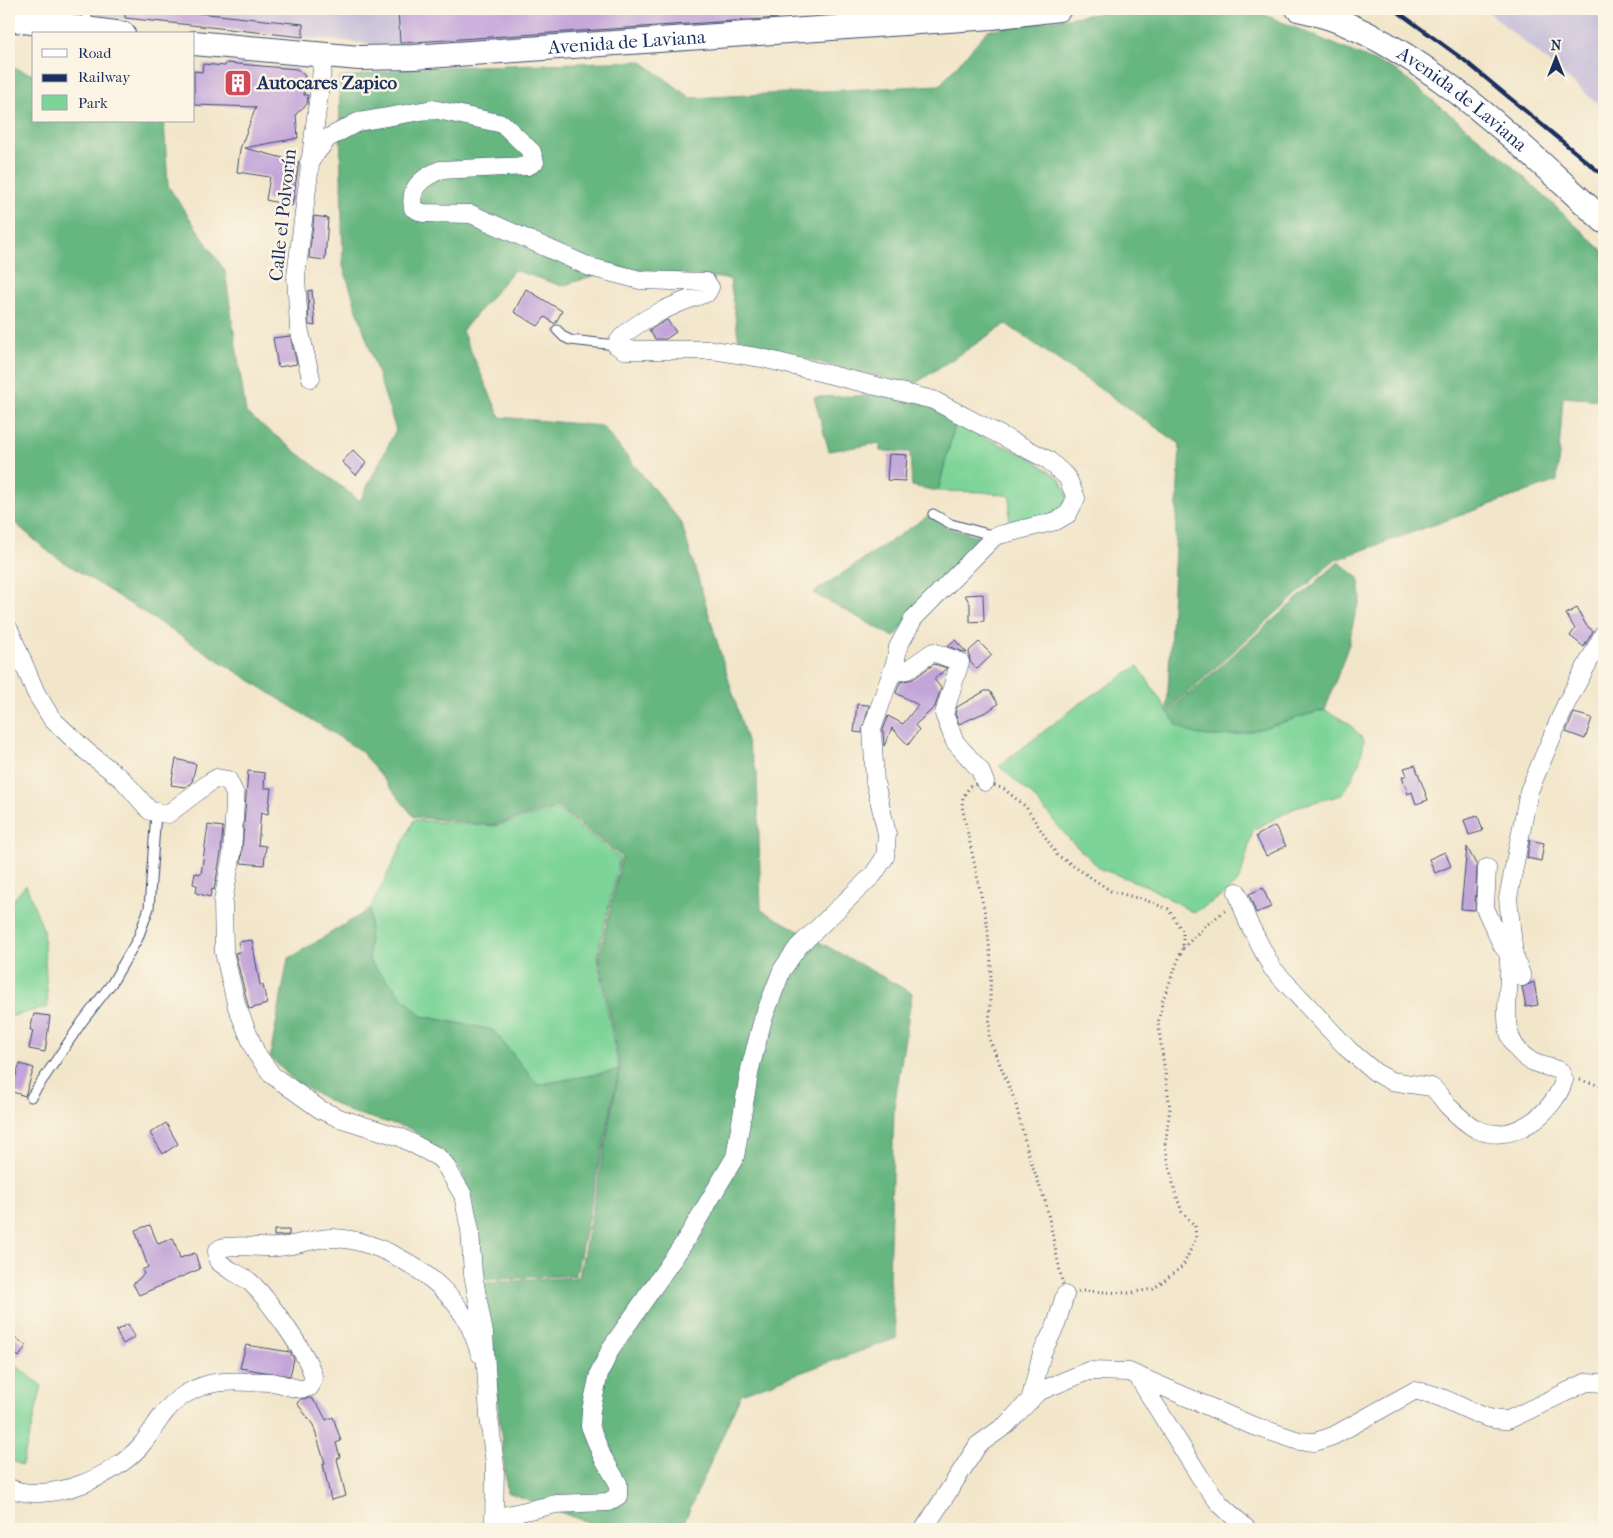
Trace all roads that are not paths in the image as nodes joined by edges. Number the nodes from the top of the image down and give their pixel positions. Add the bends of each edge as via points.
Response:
1 (1059, 9) edge
2 (1298, 9) edge
3 (1325, 9) edge
4 (63, 17) edge
5 (9, 19) edge
6 (87, 19) edge
7 (1358, 29) junction
8 (118, 32) edge
9 (195, 43) edge
10 (324, 54) junction
11 (308, 162) junction
12 (1604, 221) edge
13 (558, 330) dead end
14 (616, 345) junction
15 (311, 378) dead end
16 (933, 514) dead end
17 (995, 536) junction
18 (9, 630) edge
19 (1604, 633) edge
20 (892, 673) junction
21 (985, 782) road end
22 (156, 813) junction
23 (1487, 868) dead end
24 (1239, 898) road end
25 (1511, 954) junction
26 (1522, 977) dead end
27 (31, 1097) dead end
28 (1065, 1295) road end
29 (1138, 1377) junction
30 (487, 1380) junction
31 (1604, 1383) edge
32 (1030, 1401) junction
33 (9, 1488) edge
34 (494, 1524) edge
35 (924, 1529) edge
36 (1247, 1529) edge

1 - 10 street, Avenida de Laviana via 992,17 414,57 360,58
2 - 7 street, Avenida de Laviana
3 - 7 lane
4 - 5 street
4 - 6 street
6 - 8 street
7 - 12 street, Avenida de Laviana via 1411,59 1478,108
9 - 10 street, Avenida de Laviana
10 - 11 street, Calle el Polvorín
11 - 14 street via 328,138 358,122 433,109 504,124 532,152 535,162 528,166 440,170 416,185 411,198 413,208 423,213 471,214 599,269 640,280 706,282 710,287 707,293 656,314 620,338
11 - 15 street, Calle el Polvorín via 296,276 299,328
13 - 14 lane via 570,340
14 - 17 street via 624,350 713,350 762,358 933,400 1048,460 1067,477 1076,498 1068,514 1056,521
16 - 17 lane via 951,524
17 - 20 street via 914,618 898,647
18 - 22 street via 47,713 86,751 123,780 150,811
19 - 25 street via 1566,704 1529,791 1508,898
20 - 21 street via 907,670 933,652 960,662 944,714 954,742 980,770
20 - 34 street via 873,722 872,743 877,792 887,834 885,857 872,875 798,947 782,970 763,1019 750,1069 735,1157 684,1243 611,1348 599,1374 590,1410 590,1426 618,1483 618,1496 608,1502 556,1504
22 - 27 lane via 150,899 143,928 112,983
22 - 30 street via 174,811 217,778 228,780 232,785 236,794 232,854 223,901 222,931 231,983 247,1035 272,1075 306,1100 340,1118 412,1142 444,1163 463,1195 466,1210 484,1333
23 - 25 street via 1487,914
24 - 25 street via 1272,968 1349,1050 1391,1081 1419,1084 1436,1090 1448,1106 1475,1128 1503,1132 1524,1128 1554,1098 1562,1086 1563,1075 1528,1059 1509,1032 1506,1003
25 - 26 street
28 - 32 street via 1056,1325 1042,1352
29 - 31 street via 1251,1425 1300,1441 1315,1442 1333,1436 1414,1391 1447,1398 1498,1421 1508,1420 1587,1382
29 - 32 street via 1129,1372 1088,1371 1038,1392
29 - 36 street via 1202,1480 1220,1504
30 - 33 street via 474,1337 457,1306 431,1279 391,1255 358,1242 334,1238 280,1247 227,1246 217,1252 218,1260 265,1296 311,1369 310,1387 300,1390 266,1382 213,1382 178,1399 161,1416 143,1444 112,1471 52,1491
30 - 34 street via 495,1465
32 - 35 street via 1006,1425 978,1445

